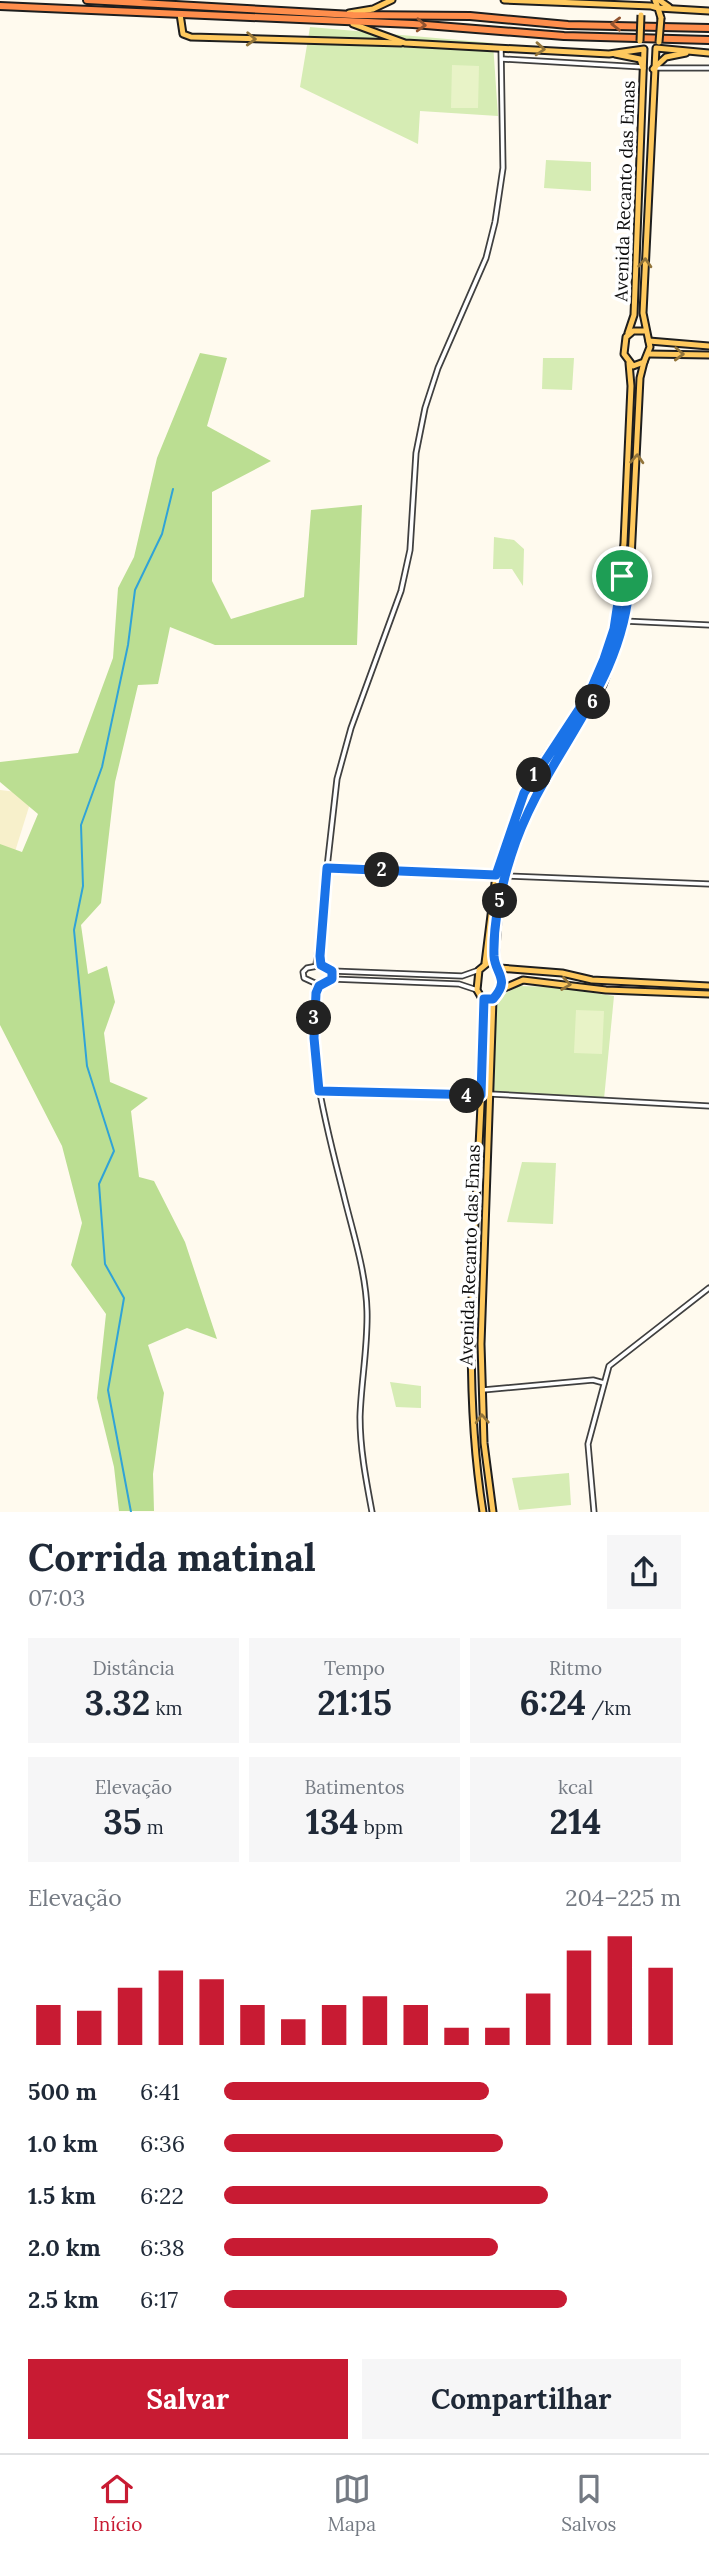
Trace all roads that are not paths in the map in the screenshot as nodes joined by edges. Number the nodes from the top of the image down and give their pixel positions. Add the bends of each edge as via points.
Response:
1 (65, 0) edge
2 (87, 0) edge
3 (160, 0) edge
4 (392, 0) edge
5 (504, 0) edge
6 (657, 0) edge
7 (646, 2) edge
8 (170, 5) junction
9 (0, 6) edge
10 (64, 8) junction
11 (658, 8) junction
12 (679, 9) junction
13 (284, 10) junction
14 (709, 10) edge
15 (180, 14) junction
16 (335, 14) junction
17 (282, 19) junction
18 (353, 24) junction
19 (709, 28) edge
20 (709, 40) edge
21 (405, 43) junction
22 (658, 45) junction
23 (501, 46) junction
24 (644, 49) junction
25 (693, 53) junction
26 (709, 53) edge
27 (609, 54) junction
28 (666, 57) junction
29 (502, 59) junction
30 (668, 67) junction
31 (709, 68) edge
32 (643, 69) junction
33 (653, 69) junction
34 (643, 117) junction
35 (651, 119) junction
36 (641, 147) junction
37 (650, 150) junction
38 (647, 216) junction
39 (639, 217) junction
40 (638, 226) junction
41 (647, 228) junction
42 (644, 331) junction
43 (628, 333) junction
44 (649, 341) junction
45 (709, 346) edge
46 (649, 354) junction
47 (709, 355) edge
48 (644, 362) junction
49 (629, 363) junction
50 (626, 496) junction
51 (635, 496) junction
52 (625, 506) junction
53 (634, 506) junction
54 (622, 576) junction
55 (630, 579) junction
56 (624, 621) junction
57 (709, 625) edge
58 (614, 629) junction
59 (622, 634) junction
60 (565, 730) junction
61 (572, 736) junction
62 (553, 747) junction
63 (559, 754) junction
64 (527, 789) junction
65 (535, 794) junction
66 (519, 805) junction
67 (527, 810) junction
68 (327, 868) junction
69 (496, 875) junction
70 (505, 876) junction
71 (709, 884) edge
72 (491, 904) junction
73 (499, 905) junction
74 (489, 912) junction
75 (497, 916) junction
76 (485, 963) junction
77 (319, 965) junction
78 (497, 965) junction
79 (478, 970) junction
80 (332, 971) junction
81 (405, 973) junction
82 (432, 975) junction
83 (332, 979) junction
84 (312, 983) junction
85 (404, 983) junction
86 (430, 983) junction
87 (321, 984) junction
88 (663, 984) junction
89 (684, 985) junction
90 (709, 986) edge
91 (477, 990) junction
92 (500, 990) junction
93 (664, 992) junction
94 (316, 993) junction
95 (683, 993) junction
96 (709, 994) edge
97 (484, 999) junction
98 (493, 999) junction
99 (319, 1091) junction
100 (478, 1096) junction
101 (490, 1097) junction
102 (709, 1106) edge
103 (489, 1109) junction
104 (480, 1115) junction
105 (489, 1119) junction
106 (479, 1127) junction
107 (488, 1128) junction
108 (709, 1288) edge
109 (473, 1328) junction
110 (481, 1328) junction
111 (472, 1340) junction
112 (481, 1342) junction
113 (604, 1383) junction
114 (481, 1390) junction
115 (476, 1445) junction
116 (484, 1446) junction
117 (486, 1466) junction
118 (478, 1468) junction
119 (372, 1511) edge
120 (483, 1511) edge
121 (492, 1511) edge
122 (594, 1511) edge

1 - 10 highway
2 - 8 highway
3 - 8 main road
4 - 16 main road via 368,10
5 - 7 main road via 632,6
6 - 11 main road
6 - 12 main road
7 - 11 main road
7 - 24 main road, bridge via 641,15
8 - 13 highway
9 - 10 highway
10 - 15 highway
11 - 12 main road
11 - 22 main road, Avenida Recanto das Emas, bridge
12 - 14 main road
13 - 16 highway
13 - 17 highway via 289,15
15 - 17 highway
15 -> 21 main road via 183,34 191,37
19 -> 16 highway
17 - 18 highway
18 -> 20 highway
18 - 21 main road
21 - 23 main road
22 - 24 main road
22 - 25 main road
22 - 33 main road, Avenida Recanto das Emas
23 -> 27 main road
23 - 29 street
24 - 27 main road
24 - 32 main road, Avenida Recanto das Emas
25 - 26 main road
25 - 28 main road
27 - 32 main road via 640,59
28 - 30 street via 660,64
28 - 33 main road
29 - 32 street
29 - 68 street via 503,169 495,222 486,258 425,408 415,453 411,540 403,581 344,752
30 - 31 street
30 - 33 street
32 - 34 main road, Avenida Recanto das Emas
33 - 35 main road, Avenida Recanto das Emas
34 - 35 main road via 648,123
34 - 36 main road, Avenida Recanto das Emas
35 - 37 main road, Avenida Recanto das Emas
36 - 37 main road
36 - 39 main road, Avenida Recanto das Emas
37 - 38 main road, Avenida Recanto das Emas
38 - 39 main road
38 - 41 main road, Avenida Recanto das Emas
39 - 40 main road, Avenida Recanto das Emas
40 - 41 main road
40 - 43 main road, Avenida Recanto das Emas via 634,315
42 -> 41 main road, Avenida Recanto das Emas
42 - 43 main road
42 - 44 main road
43 - 49 main road via 623,347
44 - 45 main road
44 - 46 main road
46 -> 47 main road
46 - 48 main road
48 - 49 main road via 637,366
51 -> 48 main road
49 - 50 main road
50 - 51 main road
50 - 52 main road
51 - 53 main road
52 - 53 main road via 628,502
52 - 54 main road
53 - 55 main road
54 - 55 main road
54 - 58 main road
55 - 56 main road
56 - 57 street
56 - 59 main road
58 - 59 main road
58 - 60 main road via 589,694
59 - 61 main road via 603,685
60 - 61 main road via 571,730
60 - 62 main road
61 - 63 main road
62 - 63 main road
62 - 64 main road
63 - 65 main road
64 - 65 main road via 528,795
64 - 66 main road
65 - 67 main road
66 - 67 main road
66 - 69 main road
67 - 70 main road
68 - 69 street
68 - 77 street
69 - 72 main road
70 - 71 street
70 - 73 main road
72 - 73 main road
72 - 74 main road
73 - 75 main road
74 - 75 main road
74 - 76 main road
75 - 78 main road
76 - 78 main road
76 - 79 main road
77 - 80 street
77 - 84 street via 303,972
78 - 88 main road via 592,980
78 - 92 main road
79 - 82 street via 461,976
79 - 91 main road
80 - 81 street
80 - 83 street
81 - 82 street
81 - 85 street
82 - 86 street
83 - 85 street
83 - 87 street
84 - 87 street
84 - 94 street
85 - 86 street
86 - 91 street
87 - 94 street
88 - 89 main road
88 - 93 main road
89 - 90 main road
89 - 95 main road
91 - 97 main road
92 -> 93 main road via 523,981
92 - 98 main road
93 - 95 main road
94 - 99 street
95 - 96 main road
97 - 98 main road
97 - 100 main road, Avenida Recanto das Emas
98 - 101 main road, Avenida Recanto das Emas
99 - 100 street
99 - 119 street via 365,1287 361,1450
100 - 104 main road, Avenida Recanto das Emas
101 - 102 street
101 - 103 main road, Avenida Recanto das Emas
103 - 104 main road
103 - 105 main road, Avenida Recanto das Emas
104 - 105 main road via 483,1122
104 - 106 main road, Avenida Recanto das Emas
105 - 107 main road, Avenida Recanto das Emas
106 - 107 main road
106 - 109 main road, Avenida Recanto das Emas
107 - 110 main road, Avenida Recanto das Emas
108 - 113 street via 609,1366
109 - 110 main road via 479,1332
109 - 111 main road, Avenida Recanto das Emas
110 - 112 main road, Avenida Recanto das Emas
111 - 112 main road via 478,1337
111 - 115 main road, Avenida Recanto das Emas
112 - 114 main road, Avenida Recanto das Emas
113 - 114 street via 593,1380
113 - 122 street via 588,1441
116 -> 114 main road, Avenida Recanto das Emas
115 - 116 main road
115 - 118 main road, Avenida Recanto das Emas
116 - 117 main road, Avenida Recanto das Emas
117 - 118 main road
117 - 121 main road, Avenida Recanto das Emas
118 - 120 main road, Avenida Recanto das Emas

